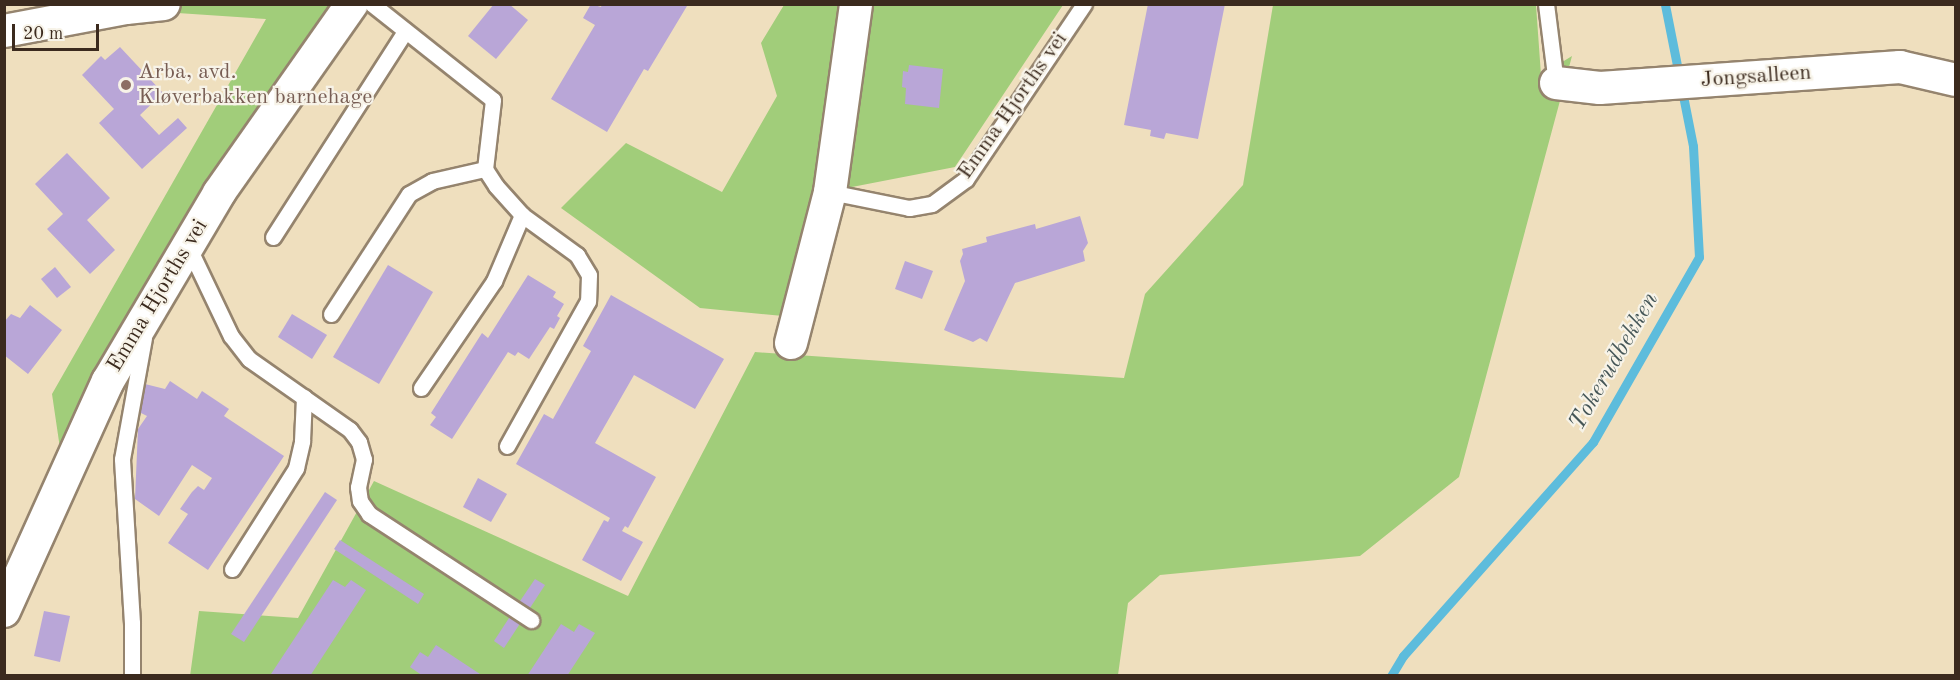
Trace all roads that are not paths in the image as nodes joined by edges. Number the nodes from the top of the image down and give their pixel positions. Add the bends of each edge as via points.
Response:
1 (164, 4) edge
2 (352, 4) edge
3 (372, 4) edge
4 (856, 4) edge
5 (1084, 4) edge
6 (1546, 4) edge
7 (4, 31) edge
8 (405, 31) junction
9 (1956, 80) edge
10 (1556, 82) joint
11 (485, 170) junction
12 (830, 192) junction
13 (522, 215) junction
14 (273, 237) dead end
15 (188, 246) junction
16 (149, 311) junction
17 (331, 314) dead end
18 (791, 343) dead end
19 (421, 388) dead end
20 (303, 397) junction
21 (507, 446) dead end
22 (232, 569) dead end
23 (4, 611) edge
24 (531, 620) dead end
25 (132, 675) edge

1 - 7 street
2 - 15 street, Emma Hjorths vei via 219,193
3 - 8 lane
4 - 12 street
5 - 12 lane, Emma Hjorths vei via 966,179 932,204 909,208
6 - 10 lane
8 - 11 lane via 493,100
8 - 14 lane
9 - 10 street, Jongsalleen via 1900,67 1600,88
11 - 13 lane
11 - 17 lane via 432,181 409,194
12 - 18 street
13 - 19 lane via 494,281
13 - 21 lane via 577,255 589,275 588,301
15 - 16 street, Emma Hjorths vei
15 - 20 lane via 231,336 249,359
16 - 23 street, Emma Hjorths vei via 108,381
16 - 25 lane via 122,459
20 - 22 lane via 302,441 296,468
20 - 24 lane via 350,430 359,442 364,459 358,487 360,501 369,514

